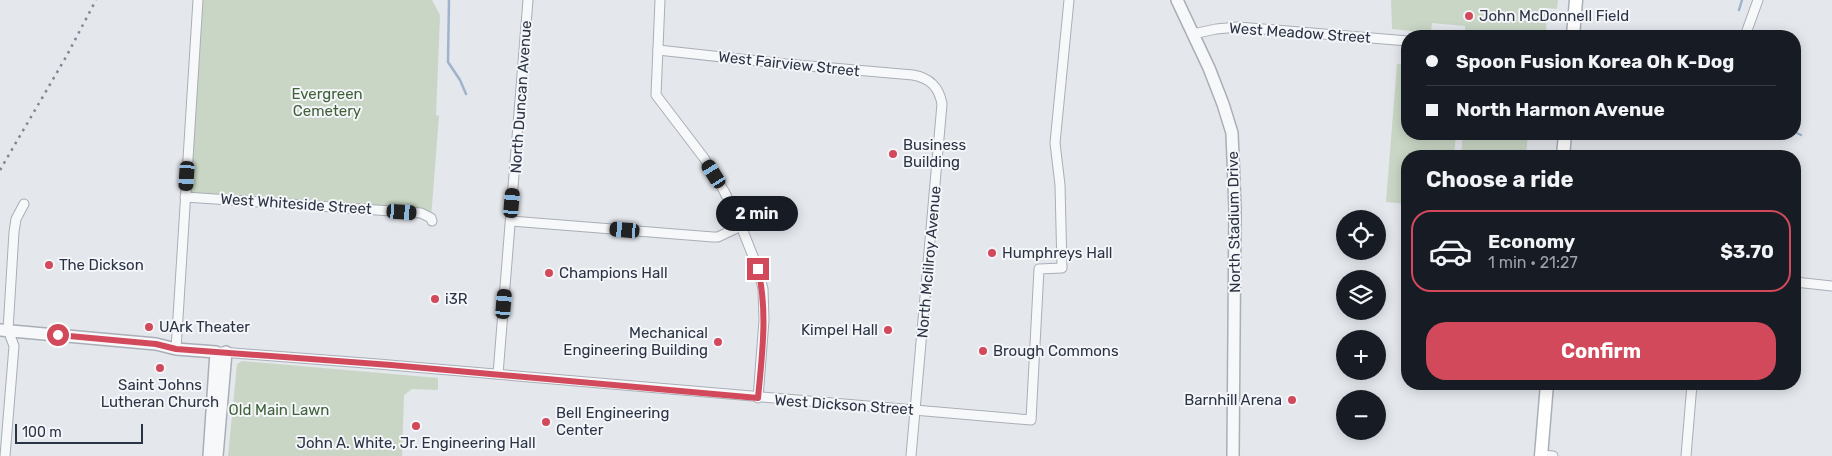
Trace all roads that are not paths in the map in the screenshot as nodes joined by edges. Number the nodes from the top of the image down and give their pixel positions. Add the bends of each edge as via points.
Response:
1 (198, 0) edge
2 (528, 0) edge
3 (660, 0) edge
4 (1069, 0) edge
5 (1176, 0) edge
6 (1576, 0) edge
7 (1758, 0) edge
8 (1574, 30) edge
9 (1747, 30) edge
10 (1193, 34) junction
11 (1401, 40) edge
12 (658, 50) junction
13 (935, 86) joint
14 (185, 197) junction
15 (24, 204) dead end
16 (432, 221) dead end
17 (511, 222) junction
18 (741, 226) junction
19 (1801, 283) edge
20 (1832, 286) edge
21 (4, 330) edge
22 (176, 349) junction
23 (221, 352) junction
24 (498, 374) junction
25 (1547, 390) edge
26 (1692, 390) edge
27 (758, 398) junction
28 (916, 410) junction
29 (5, 456) edge
30 (208, 456) edge
31 (217, 456) edge
32 (911, 456) edge
33 (1234, 456) edge
34 (1545, 456) edge
35 (1686, 456) edge

1 - 14 street
2 - 17 street, North Duncan Avenue
3 - 12 street
4 - 28 street, West Dickson Street via 1055,143 1060,185 1062,268 1039,270 1031,420
5 - 10 street, North Stadium Drive
6 - 8 main road
7 - 9 street
10 - 11 street, West Meadow Street via 1238,27
10 - 33 street, North Stadium Drive via 1213,77 1232,133
12 - 13 street, West Fairview Street via 921,76
12 - 18 street via 656,95 704,158
13 - 28 street, North McIilroy Avenue via 942,104
14 - 16 street, West Whiteside Street via 421,213
14 - 22 street
15 - 21 street via 16,219
17 - 18 street via 713,237
17 - 24 street, North Duncan Avenue
18 - 27 street via 758,269 764,296
19 - 20 street
21 - 22 street, West Dickson Street via 156,344
21 - 29 street via 14,346
22 - 23 street, West Dickson Street
23 - 24 street, West Dickson Street
23 - 30 street
23 - 31 street
24 - 27 street, West Dickson Street
25 - 34 main road
26 - 35 street
27 - 28 street, West Dickson Street
28 - 32 street, North McIilroy Avenue

